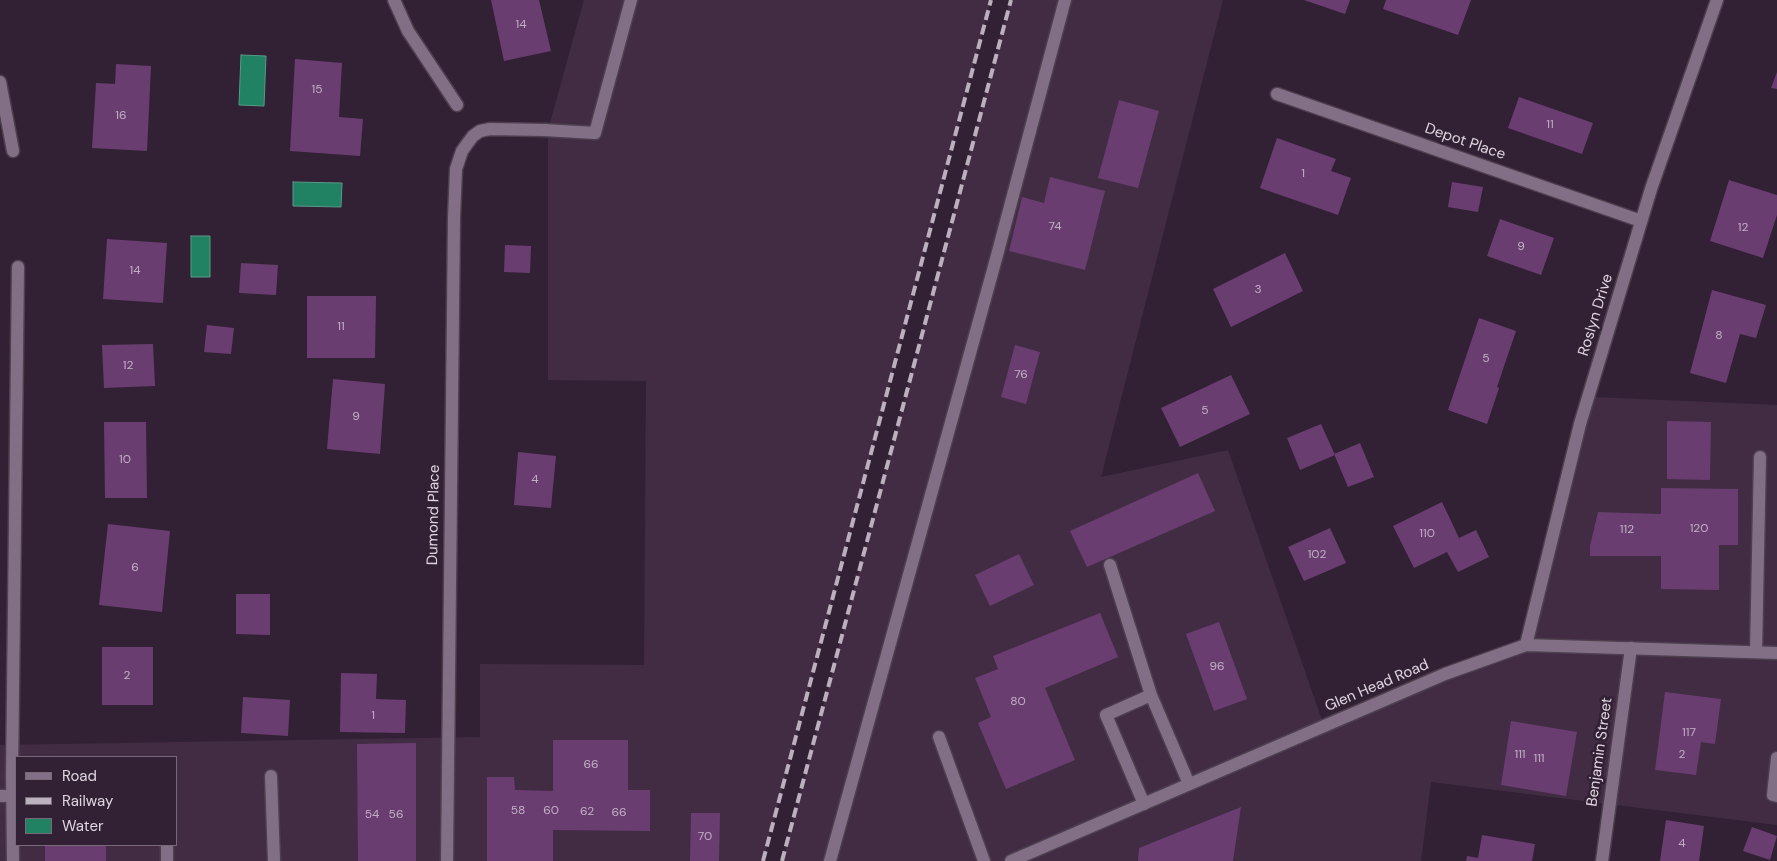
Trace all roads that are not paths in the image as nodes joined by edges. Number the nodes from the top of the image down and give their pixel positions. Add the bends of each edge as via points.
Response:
1 (394, 0) edge
2 (631, 0) edge
3 (1066, 0) edge
4 (1717, 0) edge
5 (0, 82) edge
6 (1277, 94) dead end
7 (457, 105) dead end
8 (13, 151) dead end
9 (1641, 221) junction
10 (18, 267) dead end
11 (1760, 458) dead end
12 (1110, 565) dead end
13 (1526, 645) junction
14 (1631, 648) junction
15 (1756, 652) junction
16 (1777, 653) edge
17 (1151, 695) junction
18 (939, 737) dead end
19 (1777, 758) edge
20 (271, 776) dead end
21 (1189, 784) junction
22 (6, 796) edge
23 (1777, 796) edge
24 (1144, 804) junction
25 (166, 846) edge
26 (13, 861) edge
27 (167, 861) edge
28 (274, 861) edge
29 (447, 861) edge
30 (830, 861) edge
31 (984, 861) edge
32 (1011, 861) edge
33 (1602, 861) edge

1 - 7 street via 408,31
2 - 29 street, Dumond Place via 595,133 480,131 472,136 456,169
3 - 30 street
4 - 9 street, Roslyn Drive
5 - 8 street
6 - 9 street, Depot Place
9 - 13 street, Roslyn Drive via 1580,424
10 - 22 street
11 - 15 street
12 - 17 street
13 - 14 street, Glen Head Road
13 - 21 street, Glen Head Road via 1445,674
14 - 15 street, Glen Head Road
14 - 33 street, Benjamin Street
15 - 16 street, Glen Head Road
17 - 21 street
17 - 24 street via 1106,715
18 - 31 street
19 - 23 street via 1773,795
20 - 28 street
21 - 24 street, Glen Head Road
22 - 26 street
24 - 32 street, Glen Head Road
25 - 27 street

